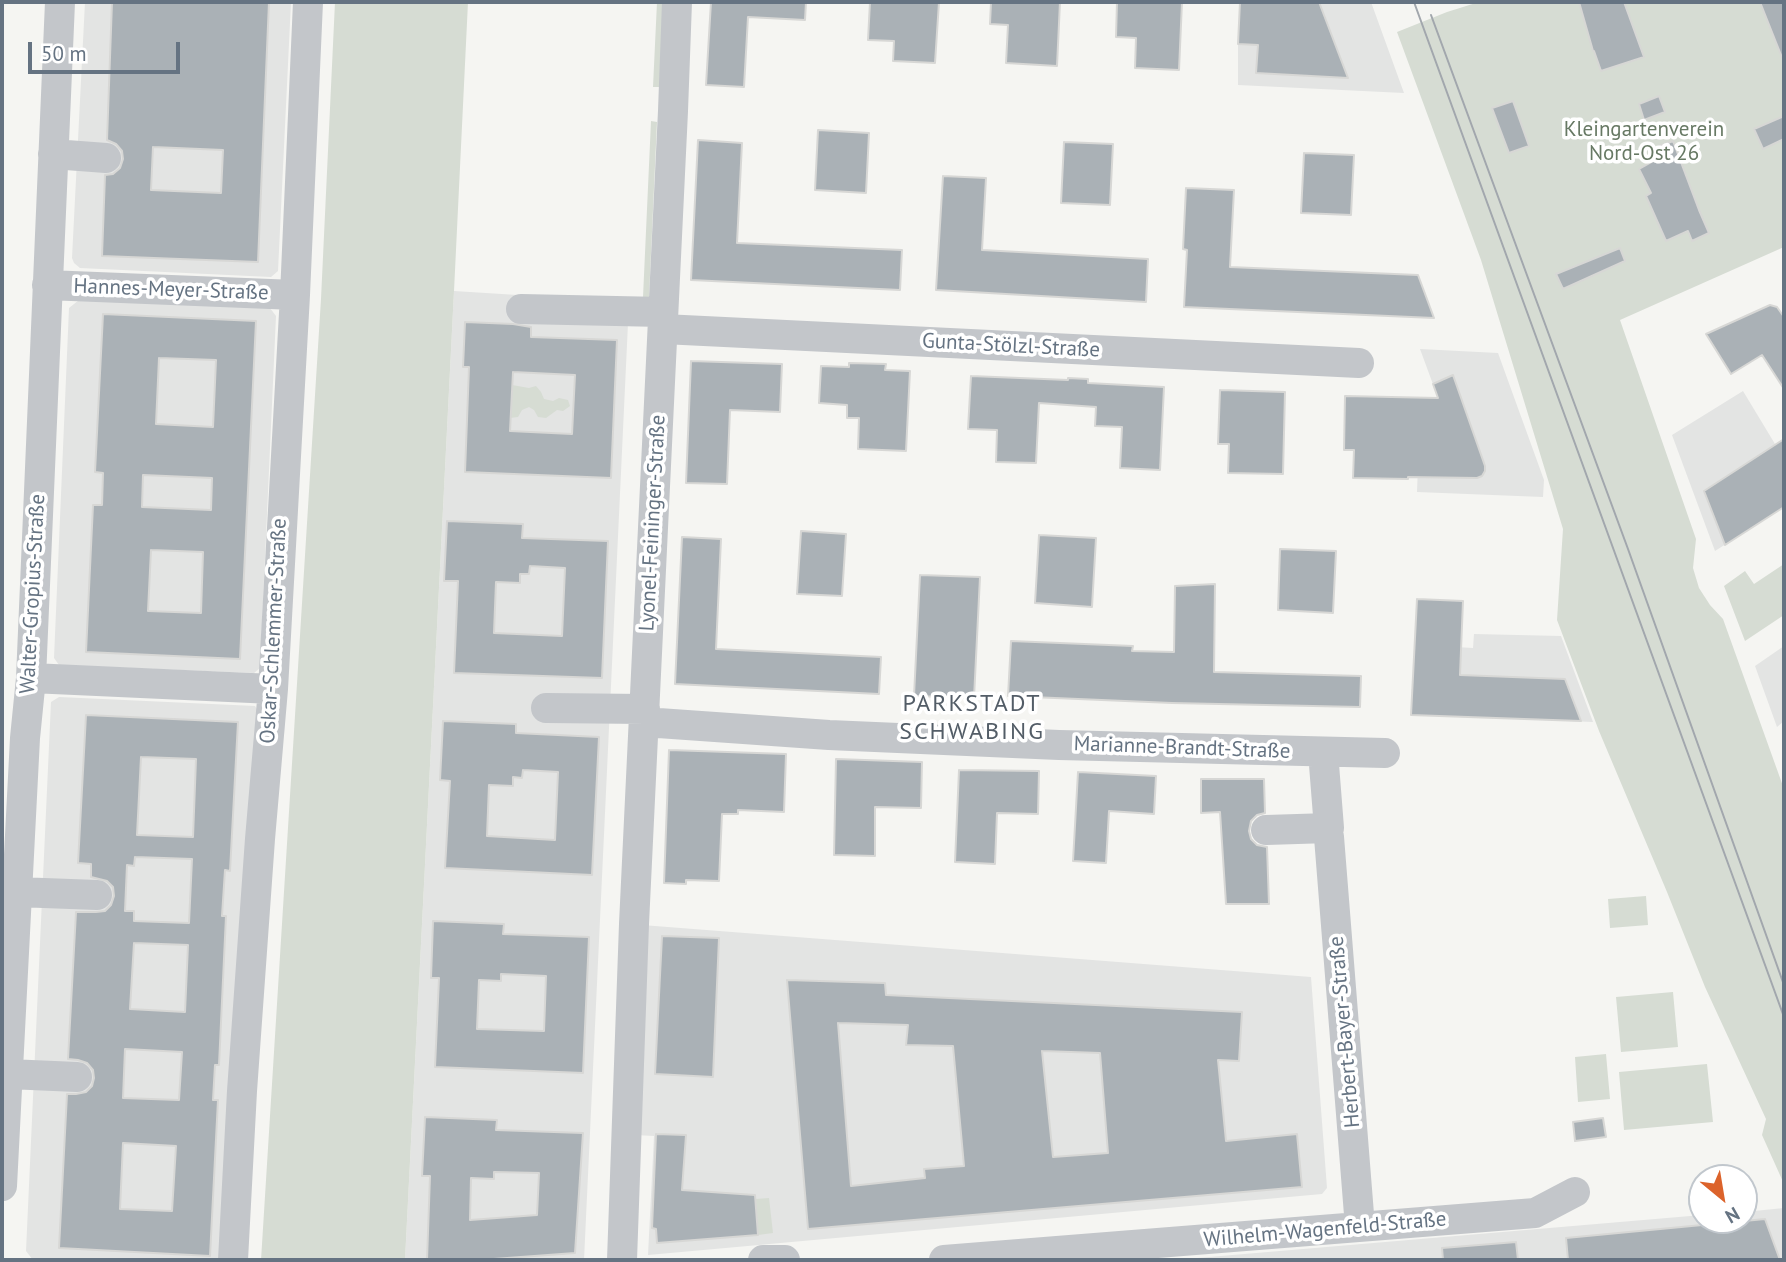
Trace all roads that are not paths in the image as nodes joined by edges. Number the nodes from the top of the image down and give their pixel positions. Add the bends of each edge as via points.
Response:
1 (60, 2) edge
2 (308, 2) edge
3 (677, 2) edge
4 (53, 154) junction
5 (106, 158) dead end
6 (47, 285) junction
7 (295, 295) junction
8 (521, 309) dead end
9 (663, 320) junction
10 (1359, 363) dead end
11 (31, 678) junction
12 (273, 689) junction
13 (546, 708) dead end
14 (644, 716) junction
15 (1323, 752) junction
16 (1385, 753) dead end
17 (1266, 830) dead end
18 (1329, 832) junction
19 (17, 892) junction
20 (97, 895) dead end
21 (8, 1074) junction
22 (77, 1077) dead end
23 (2, 1186) edge
24 (1575, 1192) dead end
25 (1360, 1227) junction
26 (1284, 1247) edge
27 (1254, 1248) edge
28 (1213, 1250) edge
29 (233, 1260) edge
30 (621, 1260) edge
31 (763, 1260) edge
32 (785, 1260) edge
33 (944, 1260) edge

1 - 4 street, Walter-Gropius-Straße
2 - 7 street, Oskar-Schlemmer-Straße
3 - 9 street, Lyonel-Feininger-Straße
4 - 5 street
4 - 6 street, Walter-Gropius-Straße
6 - 7 street, Hannes-Meyer-Straße
6 - 11 street, Walter-Gropius-Straße
7 - 12 street, Oskar-Schlemmer-Straße
8 - 9 street, Gunta-Stölzl-Straße
9 - 10 street, Gunta-Stölzl-Straße
9 - 14 street, Lyonel-Feininger-Straße
11 - 12 street
11 - 19 street, Walter-Gropius-Straße
12 - 29 street, Oskar-Schlemmer-Straße
13 - 14 street, Marianne-Brandt-Straße
14 - 15 street, Marianne-Brandt-Straße via 855,737
14 - 30 street, Lyonel-Feininger-Straße
15 - 16 street, Marianne-Brandt-Straße
15 - 18 street, Herbert-Bayer-Straße
17 - 18 street
18 - 25 street, Herbert-Bayer-Straße
19 - 20 street
19 - 21 street, Walter-Gropius-Straße
21 - 22 street
21 - 23 street, Walter-Gropius-Straße
24 - 25 street, Wilhelm-Wagenfeld-Straße via 1535,1213
25 - 26 street, Wilhelm-Wagenfeld-Straße
26 - 27 street, Wilhelm-Wagenfeld-Straße
27 - 28 street, Wilhelm-Wagenfeld-Straße
28 - 33 street, Wilhelm-Wagenfeld-Straße
31 - 32 street

